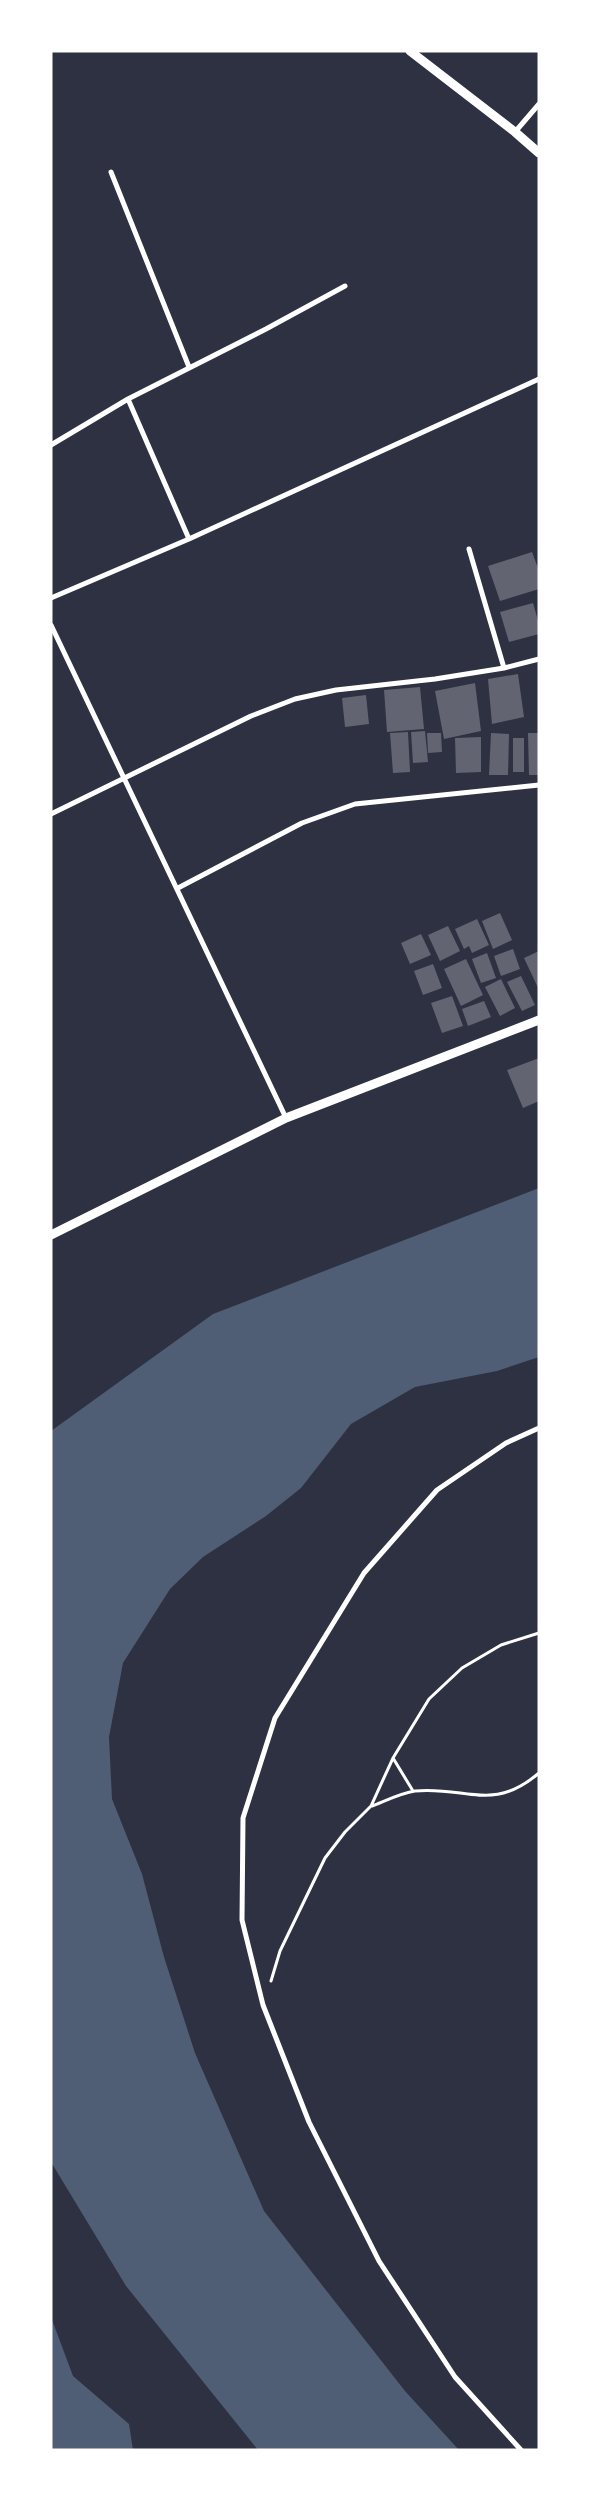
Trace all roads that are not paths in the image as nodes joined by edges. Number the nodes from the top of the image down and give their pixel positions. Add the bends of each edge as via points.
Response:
1 (410, 51) edge
2 (539, 104) edge
3 (515, 132) junction
4 (539, 153) edge
5 (112, 172) dead end
6 (345, 286) dead end
7 (189, 367) junction
8 (539, 379) edge
9 (128, 399) junction
10 (51, 445) edge
11 (189, 539) junction
12 (469, 549) dead end
13 (51, 598) edge
14 (51, 625) edge
15 (539, 659) edge
16 (504, 668) junction
17 (126, 778) junction
18 (539, 785) edge
19 (51, 814) edge
20 (178, 888) junction
21 (539, 1020) edge
22 (286, 1118) junction
23 (51, 1235) edge
24 (539, 1428) edge
25 (521, 2450) edge

1 - 3 street
2 - 3 street
3 - 4 street
5 - 7 street
6 - 7 street
7 - 9 street
8 - 11 street
9 - 10 street
9 - 11 street
11 - 13 street
12 - 16 street
14 - 17 street
15 - 16 street
16 - 17 street via 345,688 295,699 251,716
17 - 19 street
17 - 20 street
18 - 20 street via 355,804 302,822
20 - 22 street
21 - 22 street
22 - 23 street
24 - 25 street via 506,1443 437,1490 364,1573 275,1718 243,1818 242,1920 263,2005 309,2122 379,2261 455,2377

